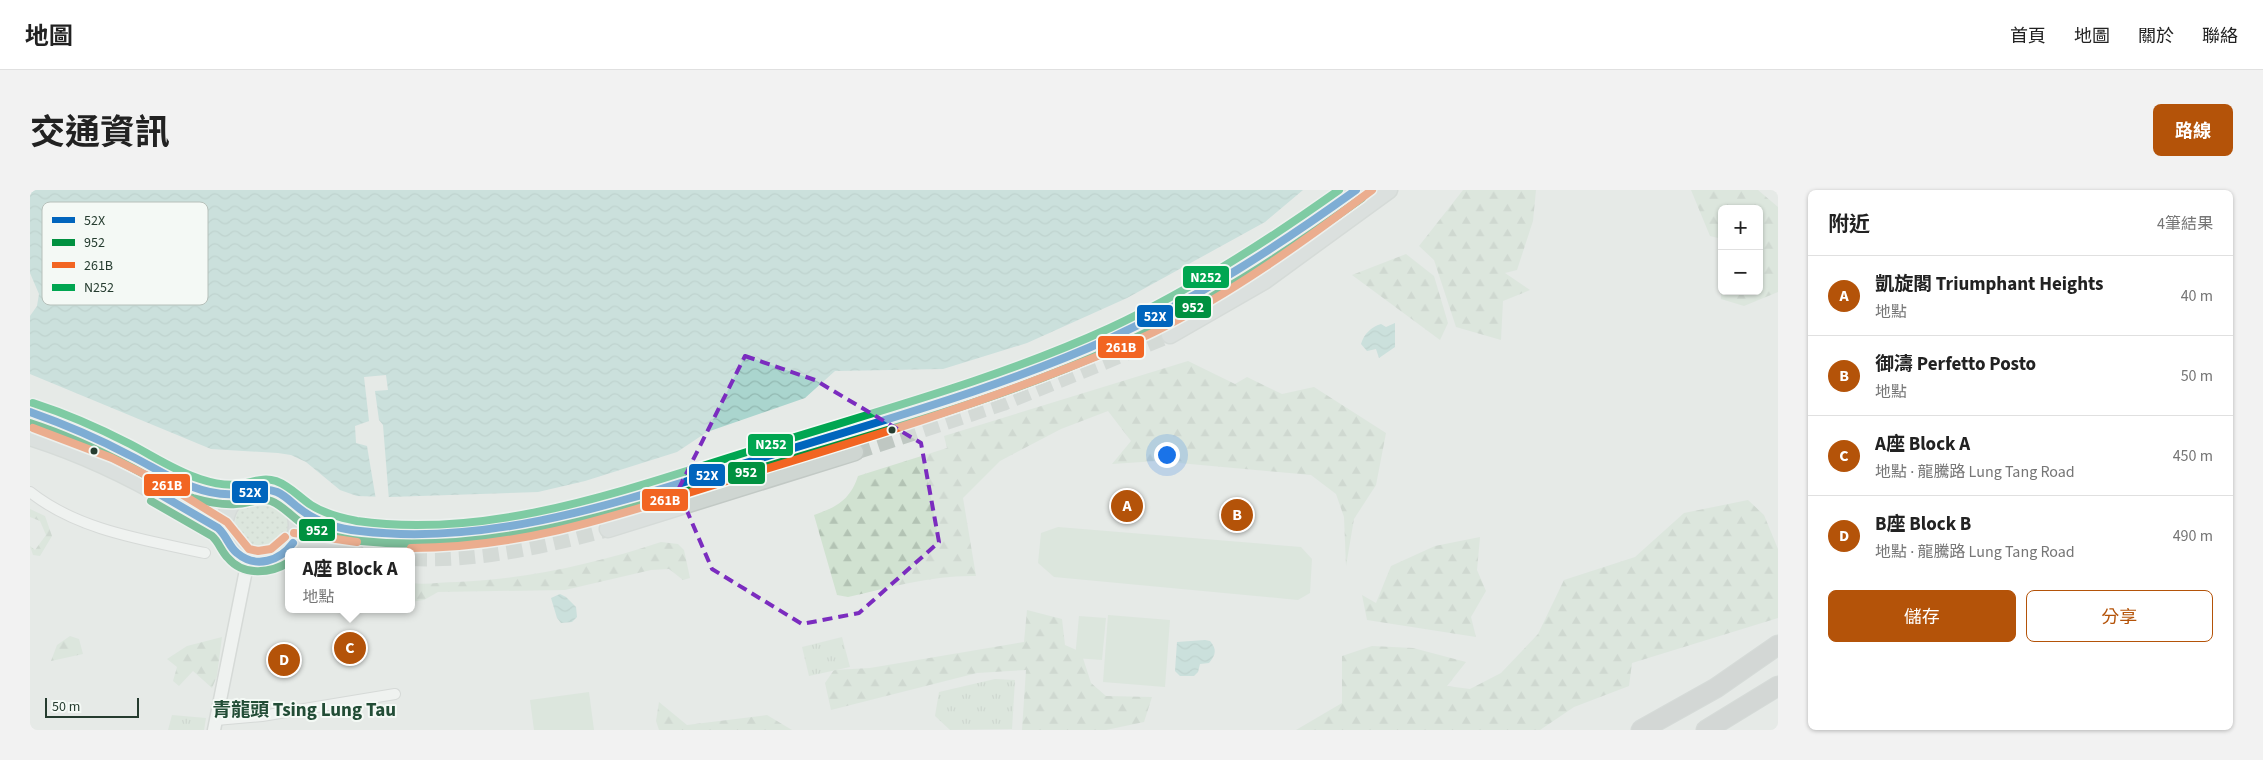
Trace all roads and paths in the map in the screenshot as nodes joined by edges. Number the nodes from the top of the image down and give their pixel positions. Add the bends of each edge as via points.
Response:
1 (1356, 190) edge
2 (1389, 190) edge
3 (1170, 335) tunnel mouth
4 (30, 412) edge
5 (34, 441) edge
6 (855, 452) tunnel mouth
7 (31, 492) edge
8 (242, 494) junction
9 (620, 500) junction
10 (702, 500) junction
11 (291, 503) junction
12 (608, 529) tunnel mouth
13 (226, 535) junction
14 (293, 543) junction
15 (289, 548) edge
16 (327, 548) edge
17 (205, 553) dead end
18 (285, 554) edge
19 (248, 560) junction
20 (1778, 645) edge
21 (1778, 686) edge
22 (395, 694) dead end
23 (215, 725) edge
24 (1641, 730) edge
25 (1706, 730) edge

1 - 9 main road via 1239,271 1094,345 920,408
2 - 3 main road via 1264,281
4 - 8 main road via 100,440 196,488
5 - 13 main road via 134,480 183,506
6 - 10 main road
7 - 17 street via 63,513 94,525 195,546
8 - 11 main road via 268,489
8 - 13 main road via 227,512 224,523
9 - 10 street via 680,490 694,492
9 - 11 main road via 483,530 396,534 328,524
10 - 12 main road
11 - 14 main road via 298,524
13 - 19 main road via 230,545
14 - 15 main road
14 - 16 main road
18 - 19 main road via 274,560
19 - 23 street
20 - 24 highway via 1716,688
21 - 25 highway
22 - 23 street

